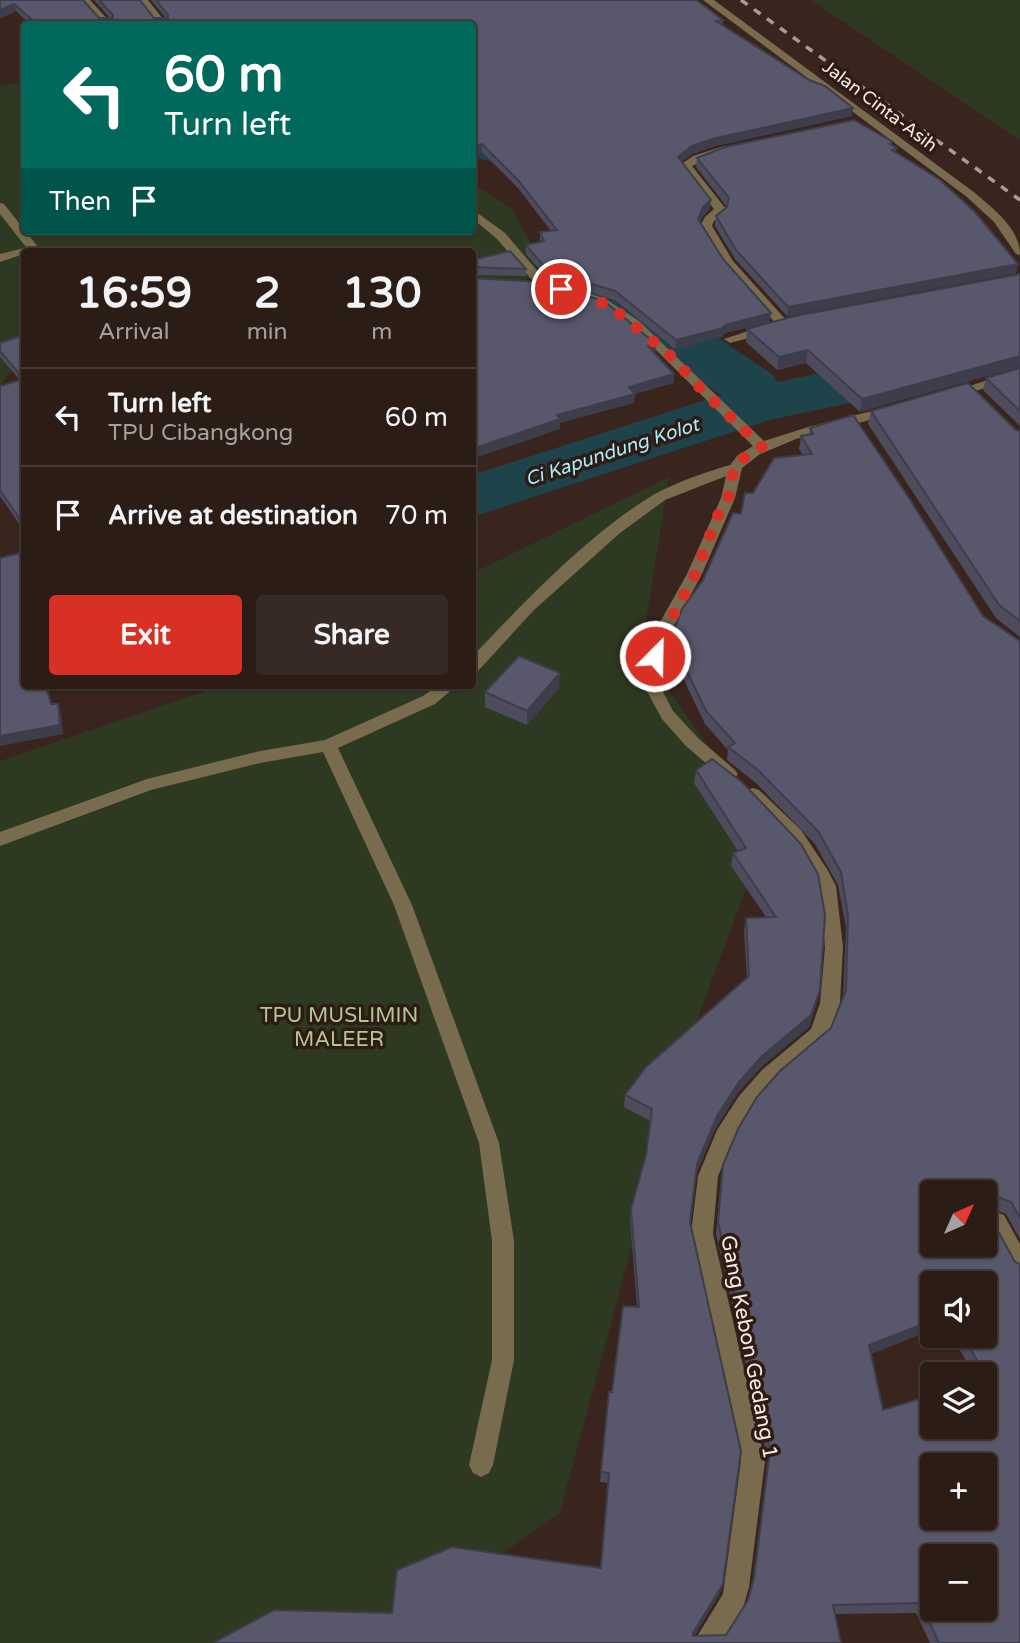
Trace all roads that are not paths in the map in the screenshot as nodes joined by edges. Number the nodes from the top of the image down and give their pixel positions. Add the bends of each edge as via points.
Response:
1 (85, 0) edge
2 (143, 0) edge
3 (708, 0) edge
4 (104, 21) edge
5 (160, 21) edge
6 (869, 119) junction
7 (855, 122) edge
8 (734, 147) edge
9 (0, 206) edge
10 (476, 215) edge
11 (28, 248) edge
12 (1020, 250) edge
13 (21, 253) edge
14 (0, 258) edge
15 (800, 321) edge
16 (783, 324) junction
17 (730, 339) edge
18 (1020, 373) edge
19 (945, 396) edge
20 (906, 406) edge
21 (759, 444) junction
22 (734, 468) junction
23 (476, 663) edge
24 (444, 689) edge
25 (328, 745) junction
26 (0, 839) edge
27 (998, 1226) edge
28 (1020, 1265) edge
29 (481, 1465) dead end
30 (706, 1643) edge

1 - 4 street
2 - 5 street
3 - 6 street, Jalan Cinta-Asih
6 - 7 street
6 - 12 street, Jalan Cinta-Asih via 985,207
8 - 16 street via 687,162 687,168 720,209 706,226 728,263
9 - 11 street
10 - 21 street via 548,286 609,305 671,356
13 - 14 street
15 - 16 street
16 - 17 street
18 - 19 street via 975,394
20 - 21 street via 859,425
21 - 22 street
22 - 23 street via 660,497 615,530 529,606
22 - 30 street, Gang Kebon Gedang 1 via 728,499 660,639 650,672 658,701 676,727 748,789 807,850 827,886 834,947 830,1003 819,1034 746,1101 724,1136 708,1176 702,1234 753,1461 734,1599
24 - 25 street
25 - 26 street via 147,785
25 - 29 street via 403,905 489,1143 503,1241 503,1360
27 - 28 street

